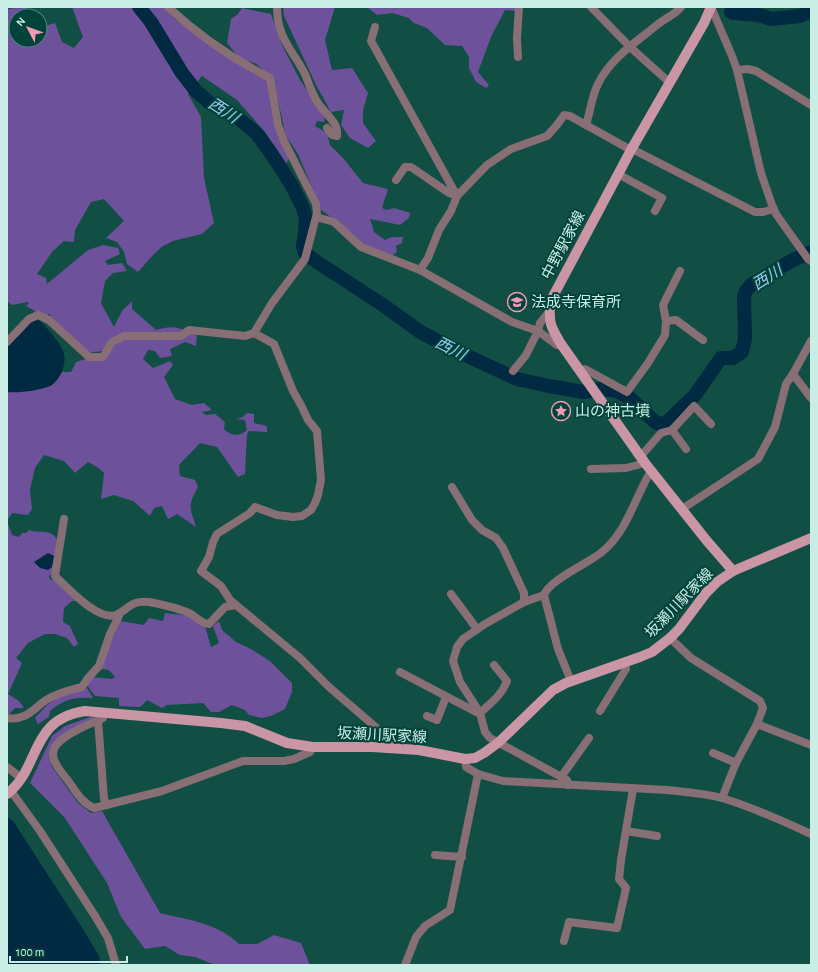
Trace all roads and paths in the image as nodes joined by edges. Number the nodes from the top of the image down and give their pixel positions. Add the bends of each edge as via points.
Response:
1 (168, 7) edge
2 (277, 7) edge
3 (519, 7) edge
4 (591, 7) edge
5 (682, 7) edge
6 (711, 7) edge
7 (375, 27) dead end
8 (630, 47) junction
9 (518, 57) dead end
10 (737, 70) junction
11 (669, 82) junction
12 (811, 105) edge
13 (586, 125) junction
14 (327, 128) dead end
15 (631, 150) junction
16 (618, 174) junction
17 (396, 180) dead end
18 (457, 196) junction
19 (774, 209) junction
20 (654, 211) dead end
21 (317, 218) junction
22 (811, 261) edge
23 (420, 270) junction
24 (680, 271) dead end
25 (549, 312) junction
26 (666, 321) junction
27 (538, 331) junction
28 (254, 333) junction
29 (703, 340) dead end
30 (811, 341) edge
31 (7, 342) edge
32 (561, 344) junction
33 (513, 371) dead end
34 (580, 371) junction
35 (793, 374) junction
36 (811, 398) edge
37 (711, 424) dead end
38 (672, 430) junction
39 (686, 449) dead end
40 (646, 463) junction
41 (591, 469) dead end
42 (452, 487) dead end
43 (682, 509) junction
44 (64, 519) dead end
45 (811, 538) edge
46 (732, 571) junction
47 (451, 594) dead end
48 (544, 595) junction
49 (524, 602) junction
50 (236, 605) junction
51 (118, 614) junction
52 (477, 629) junction
53 (670, 638) junction
54 (624, 662) junction
55 (494, 665) dead end
56 (400, 672) dead end
57 (571, 681) junction
58 (446, 697) junction
59 (600, 711) dead end
60 (480, 712) junction
61 (100, 716) junction
62 (428, 716) dead end
63 (7, 718) edge
64 (757, 724) junction
65 (589, 738) dead end
66 (499, 742) junction
67 (811, 745) edge
68 (313, 747) junction
69 (394, 748) junction
70 (714, 753) dead end
71 (465, 759) junction
72 (736, 763) junction
73 (7, 766) edge
74 (478, 774) junction
75 (561, 777) junction
76 (21, 778) junction
77 (568, 785) junction
78 (633, 789) junction
79 (9, 793) edge
80 (722, 798) junction
81 (107, 805) junction
82 (626, 831) junction
83 (811, 834) edge
84 (657, 836) dead end
85 (435, 855) dead end
86 (462, 858) junction
87 (564, 940) dead end
88 (116, 965) edge
89 (405, 965) edge

1 - 21 street via 207,39 270,78 278,125 316,204
2 - 14 street via 279,30 304,73 317,102 335,123 336,136
3 - 9 street
4 - 8 street
5 - 8 street
6 - 10 street
6 - 11 main road, 中野駅家線
7 - 18 street via 372,41
8 - 11 street
8 - 13 street via 597,84
10 - 12 street via 756,71
10 - 19 street via 761,173
11 - 15 main road, 中野駅家線
13 - 15 street
13 - 18 street via 564,115 547,136 511,149 487,165
15 - 16 main road, 中野駅家線
15 - 19 street via 754,212
16 - 20 street via 662,198
16 - 25 main road, 中野駅家線 via 550,302
17 - 18 street via 405,167 411,167
18 - 23 street
19 - 22 street
21 - 23 street via 334,222 361,247
21 - 28 street via 305,259 272,303
23 - 27 street via 512,322
24 - 26 street via 662,305
25 - 27 street via 540,322
25 - 32 main road, 中野駅家線 via 551,329
26 - 29 street via 676,320
26 - 34 street via 664,335 628,392 585,369
27 - 32 street via 557,345
27 - 33 street via 526,355
28 - 31 street via 245,336 189,330 181,336 124,336 112,342 103,357 89,357 49,320 38,315 29,319
28 - 50 street via 274,344 293,391 308,420 317,431 321,480 315,503 311,510 302,516 277,515 255,507 217,534 201,572 221,586
30 - 35 street
32 - 34 main road, 中野駅家線
34 - 40 main road, 中野駅家線
35 - 36 street
35 - 43 street via 786,384 775,427 758,459
37 - 38 street via 694,406
38 - 39 street
38 - 40 street via 661,433
40 - 41 street via 626,468
40 - 43 main road, 中野駅家線
40 - 48 street via 616,538 602,552 556,581
42 - 49 street via 472,520 496,538 503,548 524,593
43 - 46 main road, 中野駅家線
44 - 51 street via 55,576 93,610 111,616
45 - 46 main road
46 - 53 main road, 坂瀬川駅家線 via 712,585
47 - 52 street
48 - 49 street
48 - 57 street via 558,649
49 - 52 street
50 - 51 street via 225,607 209,624 189,613 148,602 137,602
50 - 69 street via 300,658 329,687 393,742
51 - 63 street via 99,666 82,687 65,690 28,715
52 - 60 street via 463,639 453,661 460,682
53 - 54 main road, 坂瀬川駅家線 via 652,652
53 - 64 street via 691,658 760,701 763,708
54 - 57 main road, 坂瀬川駅家線
54 - 59 street via 626,669
55 - 60 street via 507,681 505,688
56 - 58 street
57 - 66 main road, 坂瀬川駅家線 via 553,690
58 - 60 street
58 - 62 street via 437,720
60 - 66 street via 486,732 490,738
61 - 68 main road, 坂瀬川駅家線 via 245,726 287,743
61 - 76 main road, 坂瀬川駅家線 via 85,711 71,713 59,720 44,733
61 - 81 street via 104,799
61 - 81 street via 62,739 54,747 53,754 55,763 82,801 94,808
64 - 67 street
64 - 72 street
65 - 75 street
66 - 71 main road, 坂瀬川駅家線 via 475,758
66 - 75 street
68 - 69 main road, 坂瀬川駅家線
68 - 81 street via 310,752 284,761 243,761 162,791
69 - 71 main road, 坂瀬川駅家線
70 - 72 street
71 - 74 street via 466,767
72 - 80 street
73 - 76 street
74 - 77 street via 503,781
74 - 86 street
75 - 77 street via 567,780
76 - 79 main road, 坂瀬川駅家線
77 - 78 street
78 - 80 street via 691,792
78 - 82 street
79 - 88 street via 40,831 95,916 108,938
80 - 83 street
82 - 84 street
82 - 87 street via 619,879 626,888 617,928 569,922
85 - 86 street
86 - 89 street via 450,910 425,926 416,937

